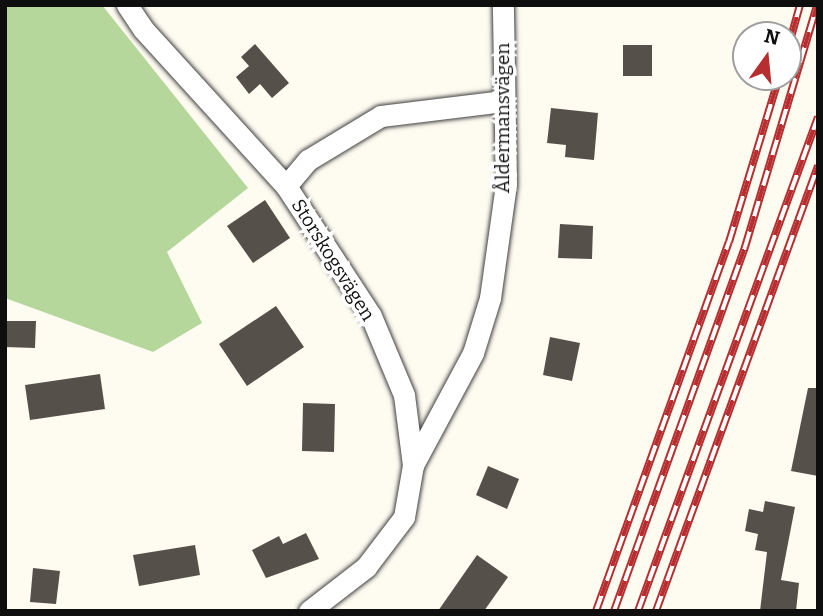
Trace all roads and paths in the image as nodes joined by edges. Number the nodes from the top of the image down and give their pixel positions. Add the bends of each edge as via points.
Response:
1 (127, 5) edge
2 (503, 5) edge
3 (503, 101) junction
4 (286, 186) junction
5 (413, 465) junction
6 (309, 611) edge

1 - 4 street, Storskogsvägen
2 - 3 street, Åldermansvägen
3 - 4 street via 381,116 308,160
3 - 5 street, Åldermansvägen via 506,184 490,298 473,353
4 - 5 street, Storskogsvägen via 371,316 404,395
5 - 6 street, Storskogsvägen via 404,517 389,542 345,586

